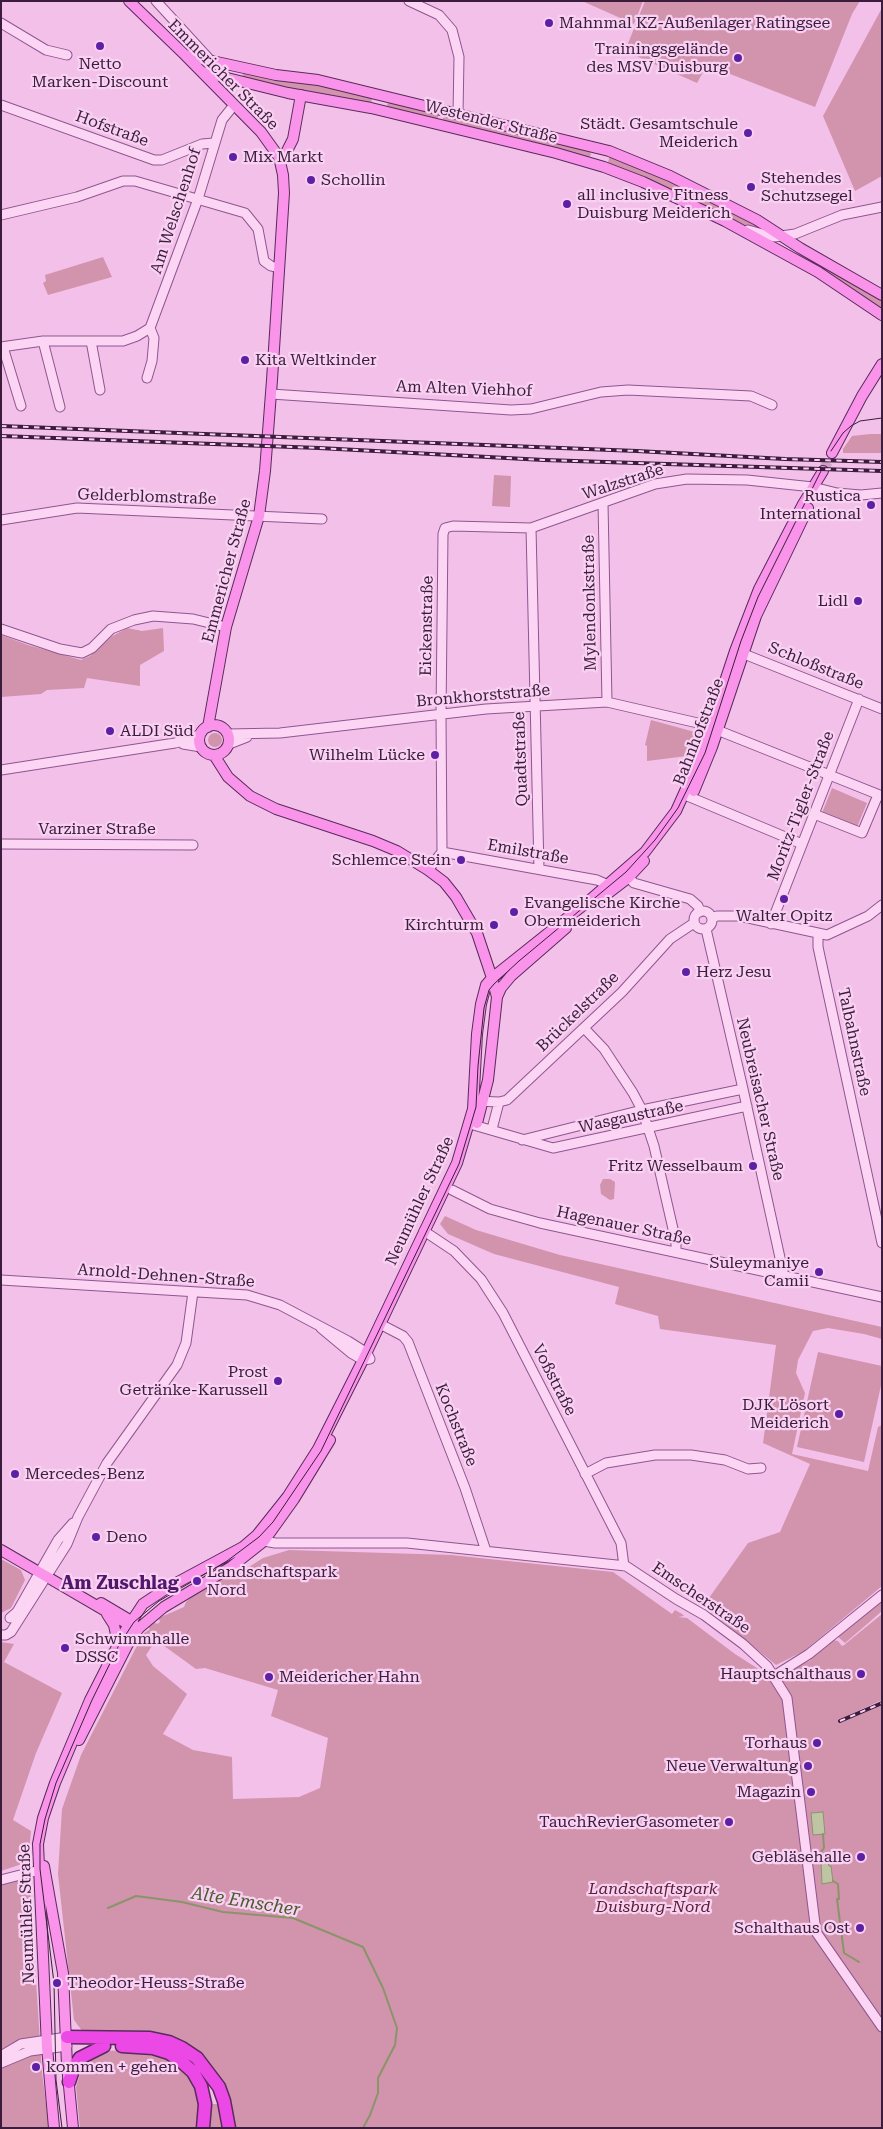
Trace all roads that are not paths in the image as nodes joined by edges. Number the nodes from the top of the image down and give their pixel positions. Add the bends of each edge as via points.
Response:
1 (129, 1) edge
2 (156, 1) edge
3 (409, 1) edge
4 (1, 23) edge
5 (67, 55) dead end
6 (192, 55) junction
7 (211, 61) junction
8 (202, 72) junction
9 (301, 95) junction
10 (390, 98) junction
11 (1, 105) edge
12 (234, 105) junction
13 (385, 112) junction
14 (458, 114) junction
15 (214, 143) junction
16 (596, 148) junction
17 (278, 157) junction
18 (588, 162) junction
19 (198, 199) junction
20 (882, 207) edge
21 (1, 215) edge
22 (724, 221) junction
23 (783, 236) junction
24 (794, 239) junction
25 (279, 268) junction
26 (882, 295) edge
27 (882, 315) edge
28 (150, 328) junction
29 (43, 341) junction
30 (91, 341) junction
31 (2, 347) edge
32 (882, 364) edge
33 (147, 378) dead end
34 (100, 390) dead end
35 (271, 394) junction
36 (772, 405) dead end
37 (21, 406) dead end
38 (60, 407) dead end
39 (832, 453) tunnel mouth
40 (822, 472) tunnel mouth
41 (815, 488) junction
42 (882, 493) edge
43 (603, 503) junction
44 (259, 516) junction
45 (322, 519) dead end
46 (1, 520) edge
47 (445, 528) joint
48 (531, 528) junction
49 (226, 627) junction
50 (1, 629) edge
51 (743, 629) junction
52 (742, 653) junction
53 (859, 699) junction
54 (607, 702) junction
55 (535, 705) junction
56 (882, 709) edge
57 (441, 714) junction
58 (714, 728) junction
59 (209, 729) junction
60 (175, 744) junction
61 (223, 746) junction
62 (201, 747) junction
63 (1, 770) edge
64 (830, 775) junction
65 (688, 796) junction
66 (880, 796) edge
67 (814, 814) junction
68 (1, 844) edge
69 (802, 844) junction
70 (193, 845) dead end
71 (442, 852) junction
72 (539, 869) junction
73 (428, 870) junction
74 (625, 875) junction
75 (609, 888) junction
76 (590, 904) junction
77 (882, 905) edge
78 (700, 912) junction
79 (712, 918) junction
80 (694, 923) junction
81 (771, 924) junction
82 (706, 929) junction
83 (818, 935) junction
84 (486, 959) junction
85 (492, 978) junction
86 (483, 994) junction
87 (496, 998) junction
88 (584, 1028) junction
89 (743, 1089) junction
90 (478, 1101) junction
91 (499, 1102) junction
92 (747, 1106) junction
93 (642, 1110) junction
94 (473, 1125) junction
95 (648, 1128) junction
96 (492, 1129) junction
97 (558, 1130) junction
98 (522, 1140) junction
99 (562, 1147) junction
100 (452, 1190) junction
101 (427, 1233) junction
102 (882, 1243) edge
103 (676, 1252) junction
104 (784, 1276) junction
105 (1, 1280) edge
106 (193, 1292) junction
107 (882, 1297) edge
108 (383, 1325) junction
109 (367, 1357) junction
110 (761, 1468) dead end
111 (585, 1474) junction
112 (261, 1538) junction
113 (1, 1550) edge
114 (486, 1551) junction
115 (624, 1566) junction
116 (43, 1574) junction
117 (882, 1595) edge
118 (143, 1604) junction
119 (109, 1610) junction
120 (6, 1619) edge
121 (130, 1622) junction
122 (14, 1627) junction
123 (139, 1628) junction
124 (1, 1635) edge
125 (118, 1644) junction
126 (774, 1676) junction
127 (41, 1869) junction
128 (1, 1880) edge
129 (882, 2028) edge
130 (67, 2041) junction
131 (47, 2043) junction
132 (104, 2046) junction
133 (1, 2056) edge
134 (1, 2063) edge
135 (69, 2082) junction
136 (54, 2128) edge
137 (73, 2128) edge
138 (203, 2128) edge
139 (229, 2128) edge

1 - 6 main road, Emmericher Straße
2 - 6 street, Emmericher Straße
3 - 14 street via 439,14 452,30 459,57
4 - 5 street via 46,50
6 - 7 main road, Westender Straße
6 - 8 main road, Emmericher Straße
7 - 8 main road via 205,63
7 - 10 main road, Westender Straße via 318,80
8 - 9 main road, Westender Straße
8 - 12 main road, Emmericher Straße
9 - 13 main road, Westender Straße
9 - 17 main road via 293,139 286,153
10 - 13 main road via 383,104
10 - 14 main road, Westender Straße
11 - 15 street, Hofstraße via 154,160
12 - 15 street, Am Welschenhof via 222,120
12 - 17 main road, Emmericher Straße via 265,136
13 - 18 main road, Westender Straße
14 - 16 main road, Westender Straße
15 - 19 street, Am Welschenhof
16 - 18 main road via 596,157
16 - 23 main road, Westender Straße via 670,176
17 - 25 main road, Emmericher Straße via 284,192
18 - 22 main road, Westender Straße via 627,176
19 - 21 street via 129,180 77,197
19 - 25 street via 238,210 251,218 258,229 264,261
19 - 28 street, Am Welschenhof
20 - 24 street via 842,215
22 - 23 street via 766,236
22 - 27 main road, Westender Straße via 818,272
23 - 24 main road, Westender Straße
24 - 26 main road, Westender Straße
25 - 35 main road, Emmericher Straße
28 - 30 street via 123,341
28 - 33 street, Am Welschenhof via 154,338
29 - 30 street
29 - 31 street
29 - 38 street
30 - 34 street
31 - 37 street
32 - 39 main road
35 - 36 street, Am Alten Viehhof via 511,410 531,409 601,392 628,390 751,396
35 - 44 main road, Emmericher Straße
40 - 41 main road, Bahnhofstraße
41 - 42 street, Walzstraße via 836,494
41 - 43 street, Walzstraße via 741,480 687,479 656,484
41 - 51 main road, Bahnhofstraße via 759,589
41 - 52 main road, Bahnhofstraße via 765,594
43 - 48 street, Walzstraße
43 - 54 street, Mylendonkstraße
44 - 45 street, Gelderblomstraße
44 - 46 street, Gelderblomstraße via 77,508
44 - 49 main road, Emmericher Straße
47 - 48 street, Walzstraße
47 - 57 street, Eickenstraße
48 - 55 street, Quadtstraße
49 - 50 street via 193,619 153,616 111,629 92,648 82,653
49 - 59 main road, Emmericher Straße
51 - 52 street, Bahnhofstraße
51 - 58 main road, Bahnhofstraße
52 - 53 street, Schloßstraße
52 - 58 main road, Bahnhofstraße
53 - 56 street, Schloßstraße
53 - 64 street, Moritz-Tigler-Straße
54 - 55 street, Bronkhorststraße
54 - 58 street, Bronkhorststraße
55 - 57 street, Bronkhorststraße
55 - 72 street, Quadtstraße
57 - 61 street, Bronkhorststraße via 253,735
57 - 71 street, Eickenstraße
58 - 64 street, Bronkhorststraße
58 - 65 main road, Bahnhofstraße via 705,767
59 - 60 street
59 - 61 main road
59 - 62 main road, Emmericher Straße
60 - 62 street
60 - 63 street
61 - 62 main road via 206,752
61 - 73 main road via 234,782 250,796 276,809 374,841
64 - 66 street, Bronkhorststraße
64 - 67 street, Moritz-Tigler-Straße
65 - 69 street
65 - 74 main road, Bahnhofstraße via 661,841
66 - 67 street via 862,833
67 - 69 street, Moritz-Tigler-Straße
68 - 70 street, Varziner Straße
69 - 81 street, Moritz-Tigler-Straße
71 - 72 street, Emilstraße
71 - 73 street
72 - 75 street, Emilstraße via 597,880
73 - 84 main road via 444,882 465,910
74 - 75 main road, Bahnhofstraße
74 - 78 street via 634,883 690,900
75 - 76 main road, Bahnhofstraße
76 - 85 main road, Bahnhofstraße
76 - 87 main road, Bahnhofstraße via 517,970
77 - 83 street via 836,933
78 - 79 street via 709,913
78 - 80 street via 695,915
79 - 81 street via 739,916
79 - 82 street
80 - 82 street via 700,929
80 - 88 street, Brückelstraße via 670,938 622,992
81 - 83 street
82 - 89 street, Neubreisacher Straße
83 - 102 street, Talbahnstraße
84 - 85 main road
84 - 86 main road
85 - 86 main road, Neumühler Straße
85 - 87 main road, Neumühler Straße
86 - 90 main road, Neumühler Straße via 478,1034
87 - 90 main road, Neumühler Straße via 488,1080
88 - 91 street, Brückelstraße via 507,1100
88 - 93 street via 604,1049
89 - 92 street, Neubreisacher Straße
89 - 93 street, Wasgaustraße
90 - 91 street
90 - 94 main road, Neumühler Straße
91 - 96 street
92 - 95 street, Wasgaustraße
92 - 104 street, Neubreisacher Straße
93 - 95 street
93 - 97 street, Wasgaustraße
94 - 96 street, Wasgaustraße
94 - 100 main road, Neumühler Straße
94 - 101 main road, Neumühler Straße
95 - 99 street, Wasgaustraße
95 - 103 street
96 - 98 street, Wasgaustraße
97 - 98 street, Wasgaustraße
97 - 99 street
98 - 99 street, Wasgaustraße via 553,1148
100 - 101 main road, Neumühler Straße
100 - 103 street, Hagenauer Straße via 490,1209 540,1223
101 - 108 main road, Neumühler Straße
101 - 111 street, Voßstraße via 454,1252 481,1279 503,1313
103 - 104 street, Hagenauer Straße
104 - 107 street, Hagenauer Straße
105 - 106 street, Arnold-Dehnen-Straße
106 - 109 street, Arnold-Dehnen-Straße via 263,1298 321,1328 344,1349
106 - 116 street via 182,1356 107,1463 67,1544
108 - 109 main road, Neumühler Straße
108 - 114 street, Kochstraße via 408,1342
109 - 112 main road, Neumühler Straße via 324,1453 276,1527
110 - 111 street via 748,1469 725,1460 691,1454 655,1455 606,1463
111 - 115 street, Voßstraße via 621,1543
112 - 114 street, Emscherstraße via 282,1543 406,1543
112 - 118 main road, Neumühler Straße
112 - 123 main road, Neumühler Straße via 231,1567 164,1607
113 - 116 main road
114 - 115 street, Emscherstraße
115 - 126 street, Emscherstraße via 716,1623 756,1654
116 - 119 main road
116 - 120 street via 17,1612
116 - 122 street
117 - 126 street via 809,1654
118 - 119 main road via 135,1608
118 - 121 main road, Neumühler Straße
119 - 121 main road
119 - 125 main road
120 - 122 street via 14,1622
121 - 123 main road
121 - 125 main road, Neumühler Straße
122 - 124 street via 9,1634
123 - 127 main road, Neumühler Straße via 78,1743 60,1785 46,1832
125 - 127 main road, Neumühler Straße via 55,1783 40,1831
126 - 129 street, Emscherstraße via 787,1698 816,1932
127 - 128 street
127 - 130 main road, Neumühler Straße via 63,1973
127 - 131 main road, Neumühler Straße
130 - 131 street
130 - 132 highway
130 - 135 main road, Neumühler Straße
130 - 139 highway via 150,2038 182,2048 197,2058 219,2088
131 - 133 street via 20,2044
131 - 134 street
131 - 136 main road, Neumühler Straße
132 - 135 highway via 80,2058
132 - 138 highway via 152,2048 169,2053 182,2062 201,2086 206,2104
135 - 137 main road, Neumühler Straße

